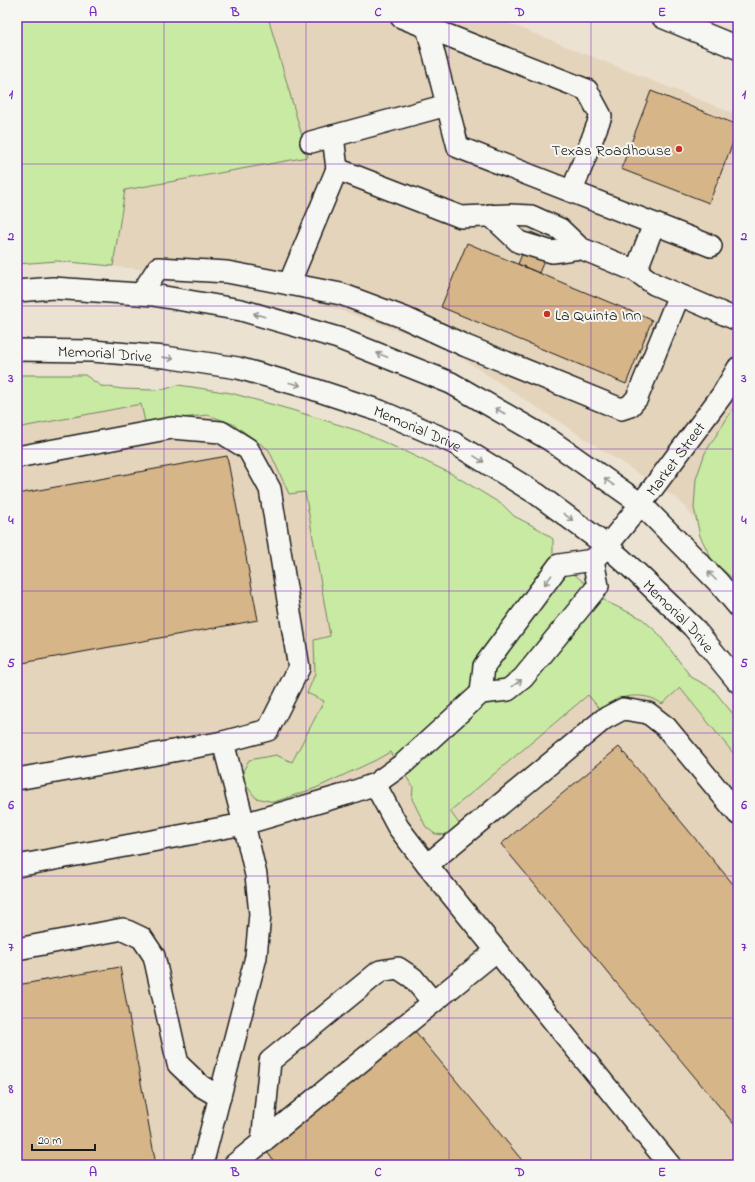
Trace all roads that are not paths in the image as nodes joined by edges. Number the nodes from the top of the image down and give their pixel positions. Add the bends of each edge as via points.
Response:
1 (401, 17) edge
2 (663, 17) edge
3 (427, 27) junction
4 (738, 48) edge
5 (447, 105) junction
6 (333, 136) junction
7 (311, 142) dead end
8 (337, 169) junction
9 (572, 192) junction
10 (490, 215) junction
11 (654, 224) junction
12 (711, 246) dead end
13 (580, 248) junction
14 (636, 271) junction
15 (289, 284) junction
16 (17, 291) edge
17 (141, 294) junction
18 (679, 295) junction
19 (738, 320) edge
20 (17, 350) edge
21 (738, 368) edge
22 (17, 457) edge
23 (640, 504) junction
24 (600, 553) junction
25 (738, 606) edge
26 (738, 682) edge
27 (481, 693) junction
28 (223, 742) junction
29 (17, 779) edge
30 (375, 784) junction
31 (738, 814) edge
32 (244, 824) junction
33 (427, 865) junction
34 (17, 866) edge
35 (17, 949) edge
36 (496, 951) junction
37 (433, 1002) junction
38 (220, 1097) junction
39 (262, 1143) junction
40 (203, 1161) edge
41 (226, 1165) edge
42 (234, 1165) edge
43 (670, 1165) edge

1 - 3 street
2 - 4 main road
3 - 5 street
3 - 9 street via 587,90 601,116
5 - 6 street
5 - 9 street via 458,147
6 - 7 street
6 - 8 street
8 - 10 street via 461,216
8 - 15 street
9 - 11 street
10 - 13 street via 531,216 560,229
10 - 13 street via 519,242 552,252
11 - 12 street
11 - 14 street
13 - 14 street
14 - 18 street via 654,284
15 - 17 street via 227,272 158,268
15 - 18 street via 341,294 405,318 473,349 620,409 630,406 638,398
16 - 17 street via 53,288
23 -> 17 street via 550,440 451,383 338,338 241,310
18 - 19 street
20 -> 24 street, Memorial Drive via 92,351 165,357 238,368 380,412 454,443 537,494
21 - 23 street, Market Street via 722,395
22 - 28 street via 172,428 221,432 248,449 270,489 299,668 268,730
23 - 24 street, Market Street
25 -> 23 street via 718,582
24 - 26 street, Memorial Drive via 638,574 692,627
24 -> 27 street via 559,565 484,666
27 -> 24 street via 508,690 523,678 598,586
27 - 30 street via 403,764
28 - 29 street
28 - 32 street
30 - 32 street
30 - 33 street via 398,827
31 - 33 street via 666,727 648,713 623,709 604,719
32 - 34 street
32 - 38 street via 256,875 260,914 256,957
33 - 36 street
35 - 38 street via 123,930 142,938 154,956 178,1064 201,1086
36 - 37 street
36 - 43 street
37 - 39 street
37 - 39 street via 413,978 398,968 380,971 270,1061
38 - 40 street
39 - 42 street
40 - 41 street

